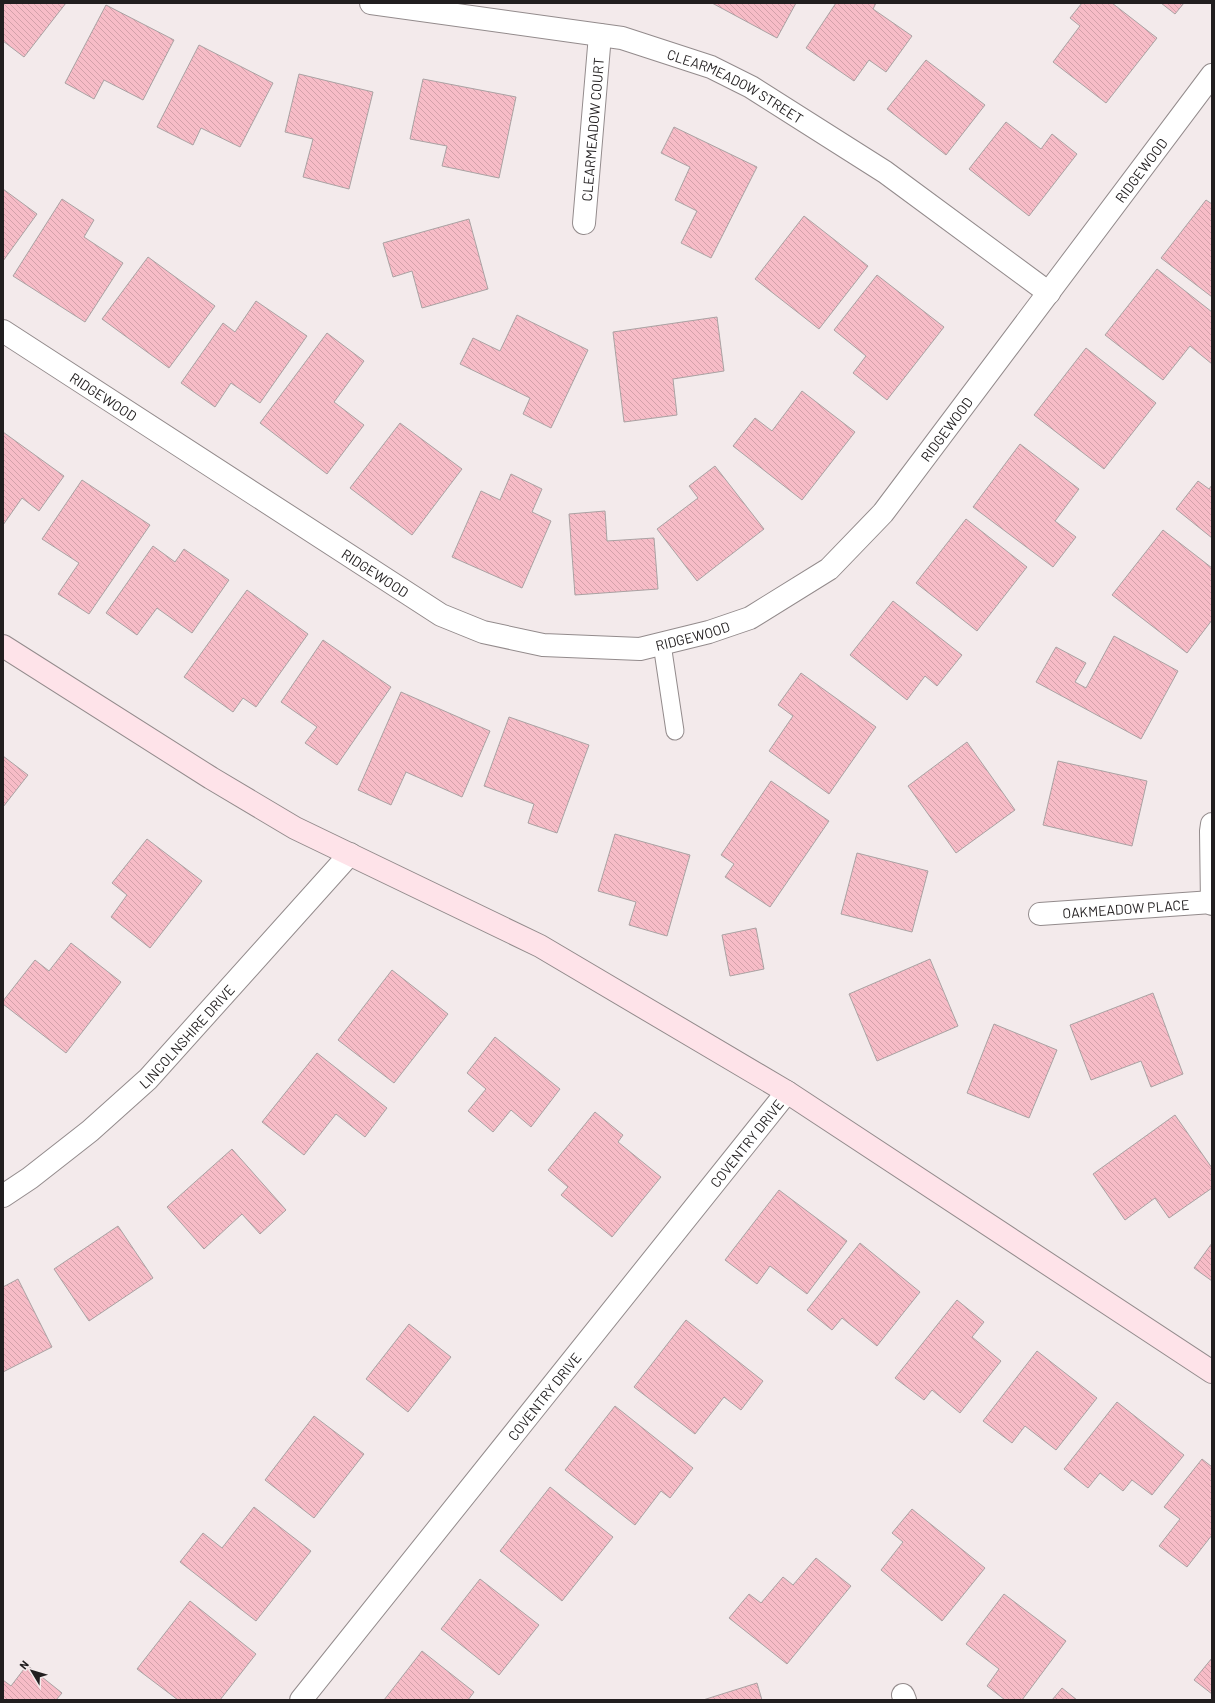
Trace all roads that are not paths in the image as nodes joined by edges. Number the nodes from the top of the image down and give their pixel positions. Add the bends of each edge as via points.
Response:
1 (371, 3) edge
2 (600, 35) junction
3 (1212, 75) edge
4 (584, 223) dead end
5 (1048, 293) junction
6 (3, 331) edge
7 (662, 644) junction
8 (3, 646) edge
9 (675, 731) dead end
10 (1212, 824) edge
11 (350, 854) junction
12 (1212, 903) edge
13 (1040, 914) dead end
14 (787, 1092) junction
15 (3, 1196) edge
16 (1212, 1372) edge
17 (301, 1700) edge

1 - 2 street, CLEARMEADOW STREET
2 - 4 street, CLEARMEADOW COURT
2 - 5 street, CLEARMEADOW STREET via 622,38 711,67 751,87 886,172
3 - 5 street, RIDGEWOOD
5 - 7 street, RIDGEWOOD via 883,513 829,569 750,618 710,632
6 - 7 street, RIDGEWOOD via 441,615 483,632 543,645 640,649
7 - 9 lane
8 - 11 street via 211,778 295,828
10 - 12 street
11 - 14 street via 540,946
11 - 15 street, LINCOLNSHIRE DRIVE via 148,1079 90,1131
12 - 13 street, OAKMEADOW PLACE
14 - 16 street
14 - 17 street, COVENTRY DRIVE

